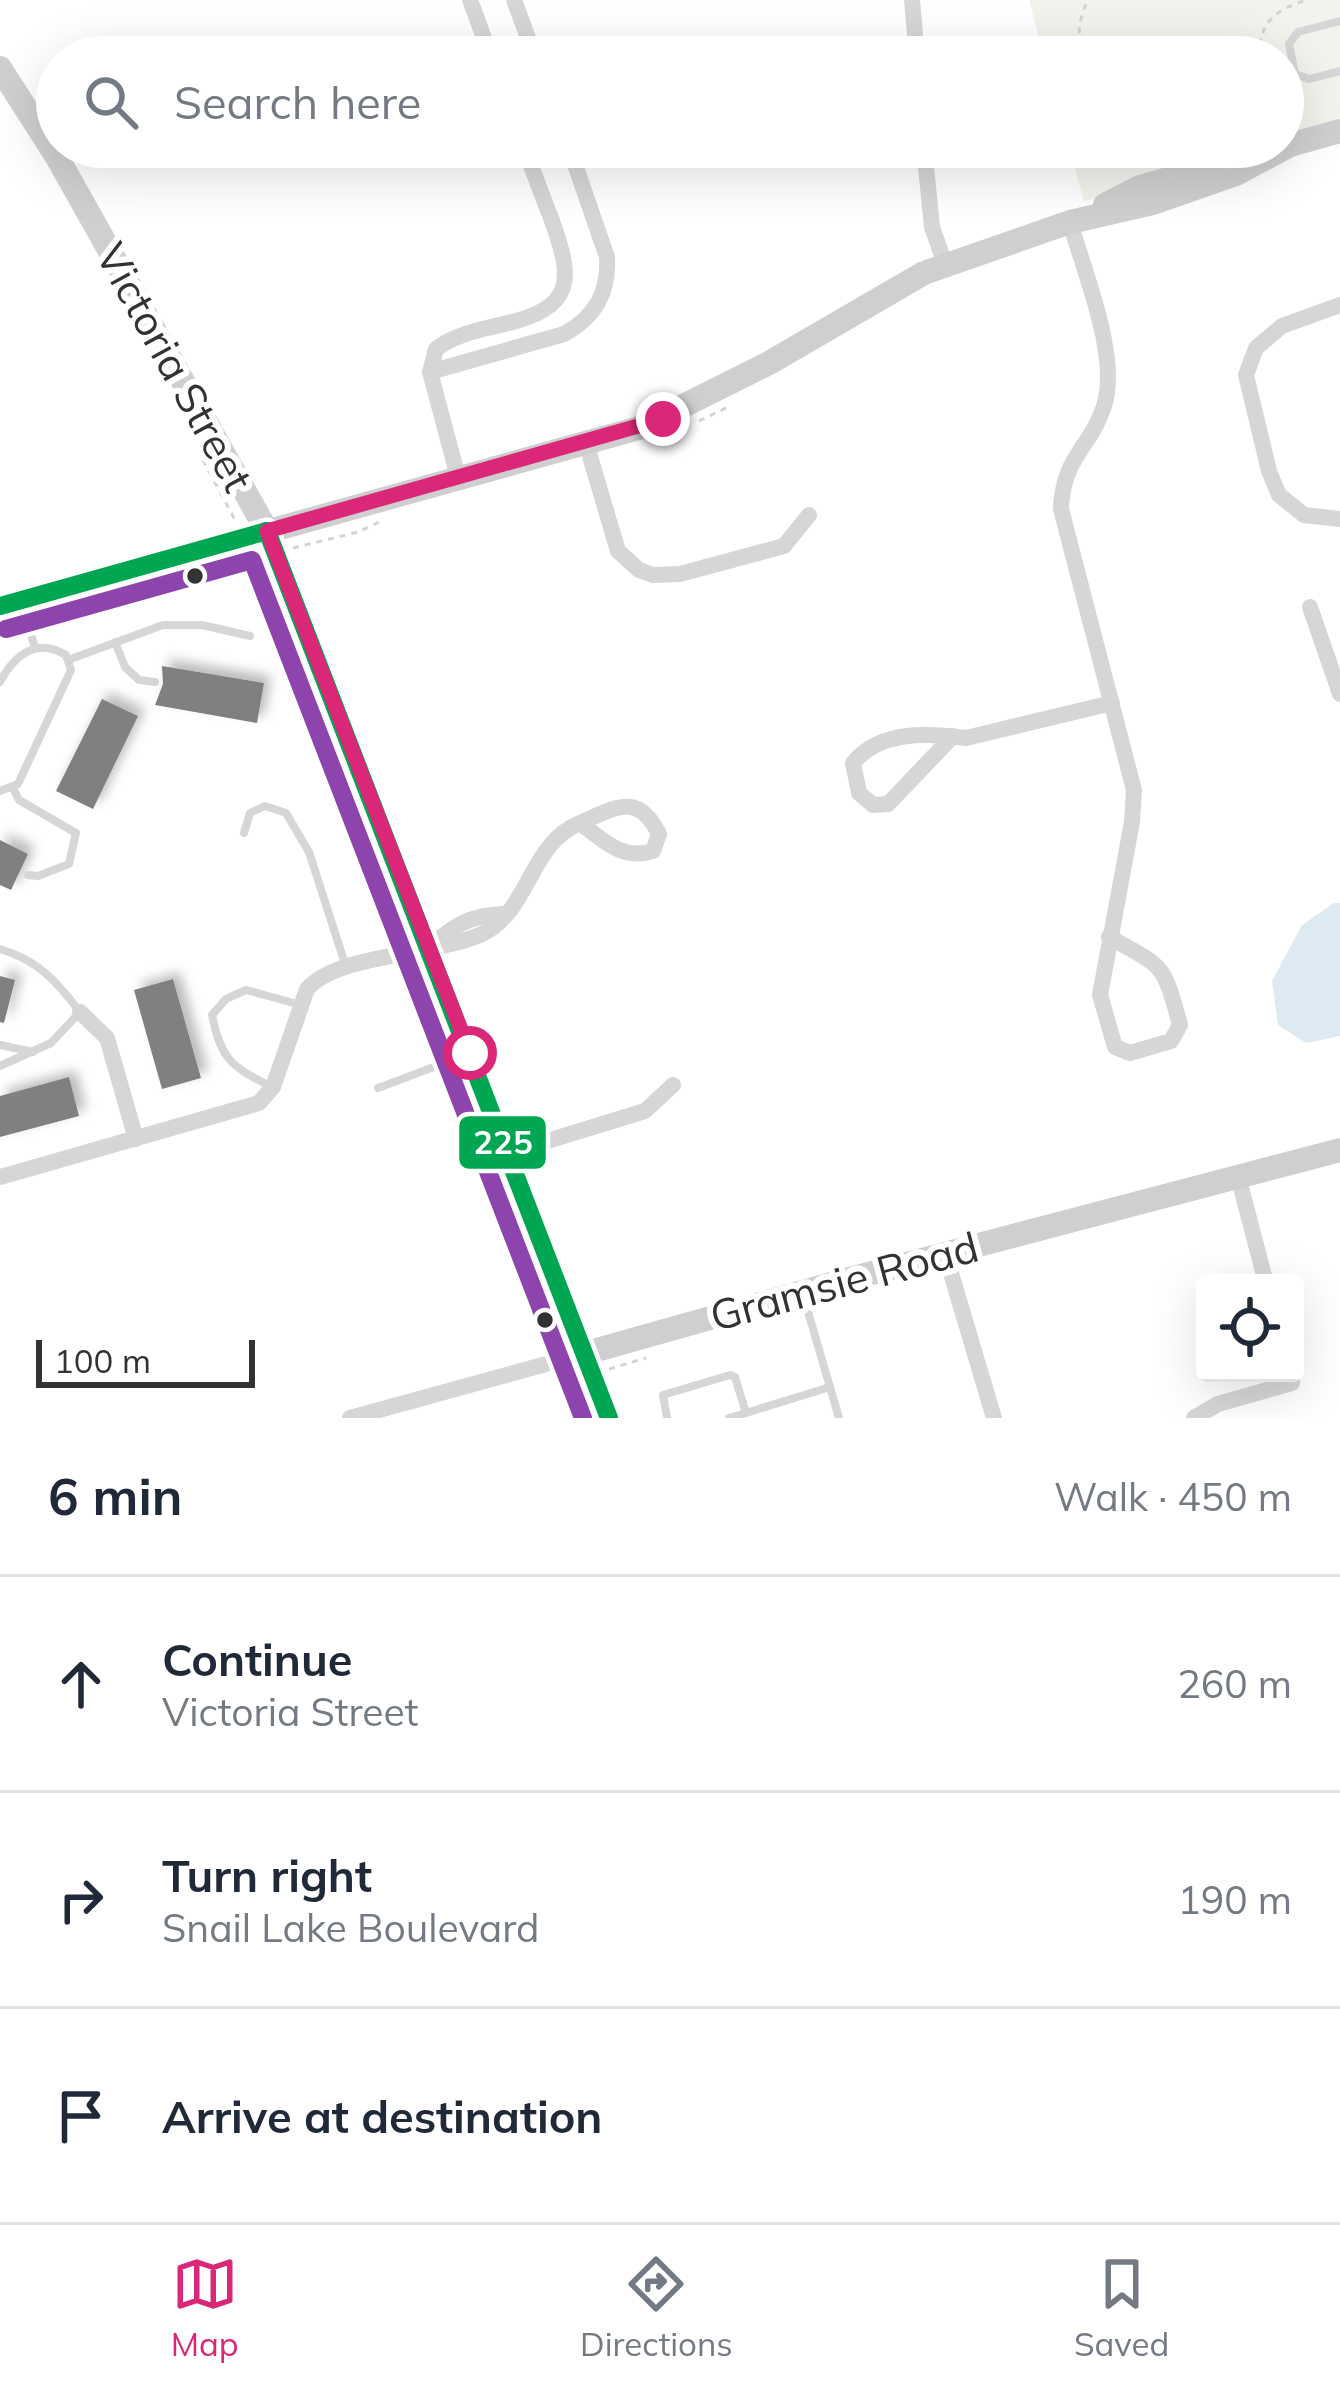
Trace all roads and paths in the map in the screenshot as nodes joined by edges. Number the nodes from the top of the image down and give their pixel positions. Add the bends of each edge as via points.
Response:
1 (470, 0) edge
2 (514, 0) edge
3 (912, 0) edge
4 (1087, 0) edge
5 (1307, 0) edge
6 (1340, 21) edge
7 (483, 36) edge
8 (528, 36) edge
9 (915, 36) edge
10 (1080, 36) edge
11 (1260, 36) edge
12 (1295, 36) edge
13 (0, 68) edge
14 (1340, 71) edge
15 (1304, 78) edge
16 (36, 124) edge
17 (1340, 131) edge
18 (1304, 141) edge
19 (63, 168) edge
20 (532, 168) edge
21 (576, 168) edge
22 (926, 168) edge
23 (1247, 168) edge
24 (1070, 222) junction
25 (945, 264) junction
26 (1340, 305) edge
27 (430, 372) junction
28 (586, 443) junction
29 (201, 455) dead end
30 (458, 477) junction
31 (809, 515) dead end
32 (1340, 519) edge
33 (255, 534) junction
34 (10, 604) edge
35 (1310, 607) dead end
36 (250, 636) dead end
37 (115, 642) junction
38 (35, 648) junction
39 (68, 660) junction
40 (0, 682) edge
41 (155, 682) dead end
42 (1340, 694) edge
43 (1112, 703) junction
44 (953, 736) junction
45 (12, 787) junction
46 (0, 791) edge
47 (580, 823) dead end
48 (244, 833) dead end
49 (28, 874) dead end
50 (1109, 937) junction
51 (430, 948) junction
52 (0, 949) edge
53 (402, 953) junction
54 (346, 968) junction
55 (302, 1006) junction
56 (80, 1012) junction
57 (0, 1045) edge
58 (34, 1052) junction
59 (458, 1058) junction
60 (0, 1066) edge
61 (673, 1084) dead end
62 (273, 1088) junction
63 (378, 1088) dead end
64 (136, 1139) junction
65 (1340, 1150) edge
66 (508, 1153) junction
67 (1238, 1176) junction
68 (0, 1177) edge
69 (945, 1253) junction
70 (1264, 1274) edge
71 (802, 1292) junction
72 (586, 1353) junction
73 (560, 1360) junction
74 (1280, 1382) edge
75 (830, 1388) junction
76 (746, 1413) junction
77 (350, 1418) edge
78 (580, 1418) edge
79 (609, 1418) edge
80 (667, 1418) edge
81 (729, 1418) edge
82 (839, 1418) edge
83 (994, 1418) edge
84 (1194, 1418) edge

1 - 7 street
2 - 8 street
3 - 9 street
4 - 10 path
5 - 11 path via 1268,20
6 - 12 lane
13 - 16 street, Victoria Street
14 - 15 lane
17 - 18 street
19 - 33 street, Victoria Street
20 - 27 street via 565,257 562,291 542,313 444,343
21 - 27 street via 607,257 600,302 564,334
22 - 25 street
23 - 24 street via 1153,203
24 - 25 street
24 - 43 street via 1109,370 1103,408 1066,472 1061,509
25 - 28 street via 663,419
26 - 32 street via 1282,326 1256,348 1246,375 1279,495 1304,515
27 - 30 street
28 - 30 street
28 - 31 street via 618,551 652,575 784,546
29 - 33 path
30 - 33 street
33 - 34 street
33 - 51 street, Victoria Street
33 - 53 path
34 - 38 lane
35 - 42 street
36 - 37 lane via 163,625
37 - 39 lane
37 - 41 lane via 125,667
38 - 39 lane via 54,647
38 - 40 lane via 10,663
39 - 45 lane via 71,670
43 - 44 street
43 - 50 street via 1134,790
44 - 44 street via 923,732 865,748 853,763 859,793 873,805 888,804
45 - 46 lane
45 - 49 lane via 19,800 76,833 69,864
47 - 51 street via 548,843 489,931
48 - 54 lane via 250,813 266,806 286,813 309,852
50 - 50 street via 1100,994 1114,1047 1130,1052 1171,1041 1180,1025 1167,975
51 - 53 street
51 - 59 street, Victoria Street
52 - 56 lane via 55,979
53 - 54 street
53 - 59 path
54 - 55 street via 309,985
55 - 62 street
55 - 62 lane via 246,990 212,1015 233,1067
56 - 58 lane
56 - 64 street via 106,1038
57 - 58 lane
58 - 60 lane
59 - 63 lane
59 - 66 street, Victoria Street
59 - 73 path
61 - 66 street via 645,1111
62 - 64 street via 259,1103
64 - 68 street
65 - 67 street, Gramsie Road
66 - 72 street, Victoria Street
67 - 69 street, Gramsie Road
67 - 70 street
69 - 71 street, Gramsie Road
69 - 83 street
71 - 72 street, Gramsie Road
71 - 75 lane
72 - 73 street, Gramsie Road
72 - 79 street, Victoria Street
73 - 77 street, Gramsie Road
73 - 78 path
74 - 84 street
75 - 76 lane
75 - 82 lane
76 - 80 lane via 730,1375 663,1395
76 - 81 lane

